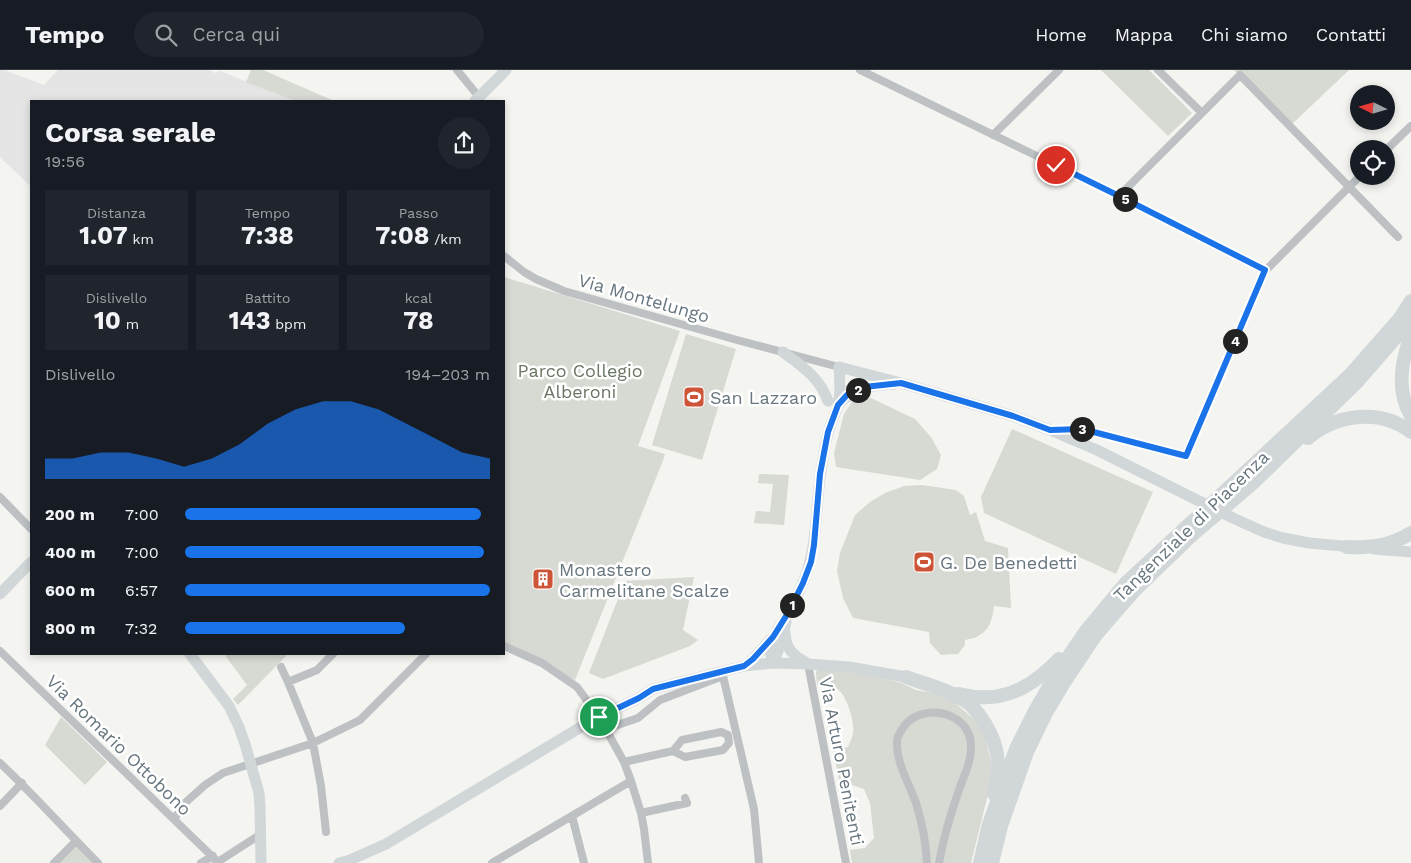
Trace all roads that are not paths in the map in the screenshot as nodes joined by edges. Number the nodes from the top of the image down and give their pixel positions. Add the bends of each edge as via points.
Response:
1 (457, 70) edge
2 (506, 70) edge
3 (860, 70) edge
4 (1059, 70) edge
5 (1158, 70) edge
6 (477, 99) edge
7 (1202, 113) junction
8 (1411, 126) edge
9 (993, 135) junction
10 (1395, 141) edge
11 (1350, 187) junction
12 (1119, 196) junction
13 (1398, 237) dead end
14 (505, 257) edge
15 (1265, 270) junction
16 (1411, 302) edge
17 (1411, 320) edge
18 (1411, 336) edge
19 (783, 352) junction
20 (839, 367) junction
21 (901, 383) junction
22 (833, 403) junction
23 (1411, 416) edge
24 (1050, 430) junction
25 (1411, 432) edge
26 (1249, 478) junction
27 (0, 497) edge
28 (30, 528) edge
29 (1187, 532) junction
30 (1411, 533) edge
31 (1347, 547) junction
32 (1411, 552) edge
33 (30, 563) edge
34 (0, 594) edge
35 (788, 613) junction
36 (784, 630) junction
37 (1086, 632) junction
38 (773, 637) junction
39 (505, 646) edge
40 (0, 651) edge
41 (191, 655) edge
42 (332, 655) edge
43 (425, 655) edge
44 (773, 663) junction
45 (808, 664) junction
46 (744, 666) junction
47 (280, 667) dead end
48 (906, 677) joint
49 (288, 682) junction
50 (950, 693) junction
51 (599, 717) junction
52 (606, 729) junction
53 (313, 743) junction
54 (672, 751) junction
55 (624, 762) junction
56 (0, 763) edge
57 (251, 763) junction
58 (631, 782) junction
59 (22, 783) junction
60 (685, 798) dead end
61 (0, 806) edge
62 (641, 813) junction
63 (572, 816) junction
64 (174, 819) junction
65 (989, 824) junction
66 (326, 832) dead end
67 (261, 834) junction
68 (76, 841) junction
69 (360, 859) edge
70 (215, 860) edge
71 (54, 863) edge
72 (98, 863) edge
73 (201, 863) edge
74 (261, 863) edge
75 (339, 863) edge
76 (492, 863) edge
77 (584, 863) edge
78 (648, 863) edge
79 (759, 863) edge
80 (846, 863) edge
81 (927, 863) edge
82 (939, 863) edge
83 (980, 863) edge
84 (992, 863) edge

1 - 6 street
2 - 6 street
3 - 9 street
4 - 9 street
5 - 7 street
7 - 11 street via 1240,75
7 - 12 street
8 - 10 street
9 - 12 street
11 - 13 street
11 - 15 street
12 - 15 street
14 - 19 street, Via Montelungo via 536,279 564,291
15 - 24 street via 1186,456 1082,429
16 - 26 highway, Tangenziale di Piacenza via 1349,376
17 - 26 highway, Tangenziale di Piacenza via 1357,382
18 - 23 highway via 1401,378
19 - 20 street, Via Montelungo
19 - 22 street via 814,377
20 - 21 street
20 - 22 street via 840,390
21 - 22 street via 864,387
21 - 24 street
22 - 35 street via 820,474 811,562
24 - 31 street via 1264,532 1310,543
25 - 26 highway via 1373,417 1336,421 1313,433
26 - 29 highway, Tangenziale di Piacenza
27 - 28 street
29 - 37 highway, Tangenziale di Piacenza via 1125,584
29 - 84 highway, Tangenziale di Piacenza via 1095,636 1064,681 1027,752 1001,826
30 - 31 highway via 1394,543
31 - 32 street
33 - 34 street
35 - 36 street
35 - 38 street
36 - 44 street
36 - 45 street via 790,651
37 - 50 highway via 1024,688 999,696
37 - 65 highway, Tangenziale di Piacenza via 1035,711 1016,749
38 - 44 street via 770,649
38 - 46 street
39 - 51 street via 542,663 577,688
40 - 64 street, Via Romario Ottobono
41 - 57 street via 229,706
42 - 49 street via 317,670
43 - 53 street via 360,720
44 - 45 street
44 - 46 street
45 - 48 street
45 - 80 street, Via Arturo Penitenti
46 - 51 street via 653,689
47 - 49 street
48 - 50 highway
49 - 53 street
50 - 65 highway via 966,701 981,718 997,755
51 - 52 street
51 - 69 street
52 - 55 street
52 - 79 street via 638,718 660,700 723,676 754,809
53 - 57 street
53 - 66 street
54 - 54 street via 686,757 724,750 729,743 728,735 721,732 682,740
54 - 55 street
55 - 58 street
56 - 59 street
57 - 64 street via 223,773 205,785 186,802
57 - 67 street via 259,793
58 - 62 street
58 - 63 street
59 - 61 street
59 - 68 street
60 - 62 street via 686,803
62 - 78 street
63 - 76 street
63 - 77 street
64 - 70 street, Via Romario Ottobono
65 - 83 highway, Tangenziale di Piacenza
67 - 70 street
67 - 74 street
68 - 71 street
68 - 72 street
69 - 75 street
70 - 73 street
81 - 82 street via 920,819 897,754 897,739 903,726 913,717 941,712 956,718 967,730 971,744 969,763 948,824

